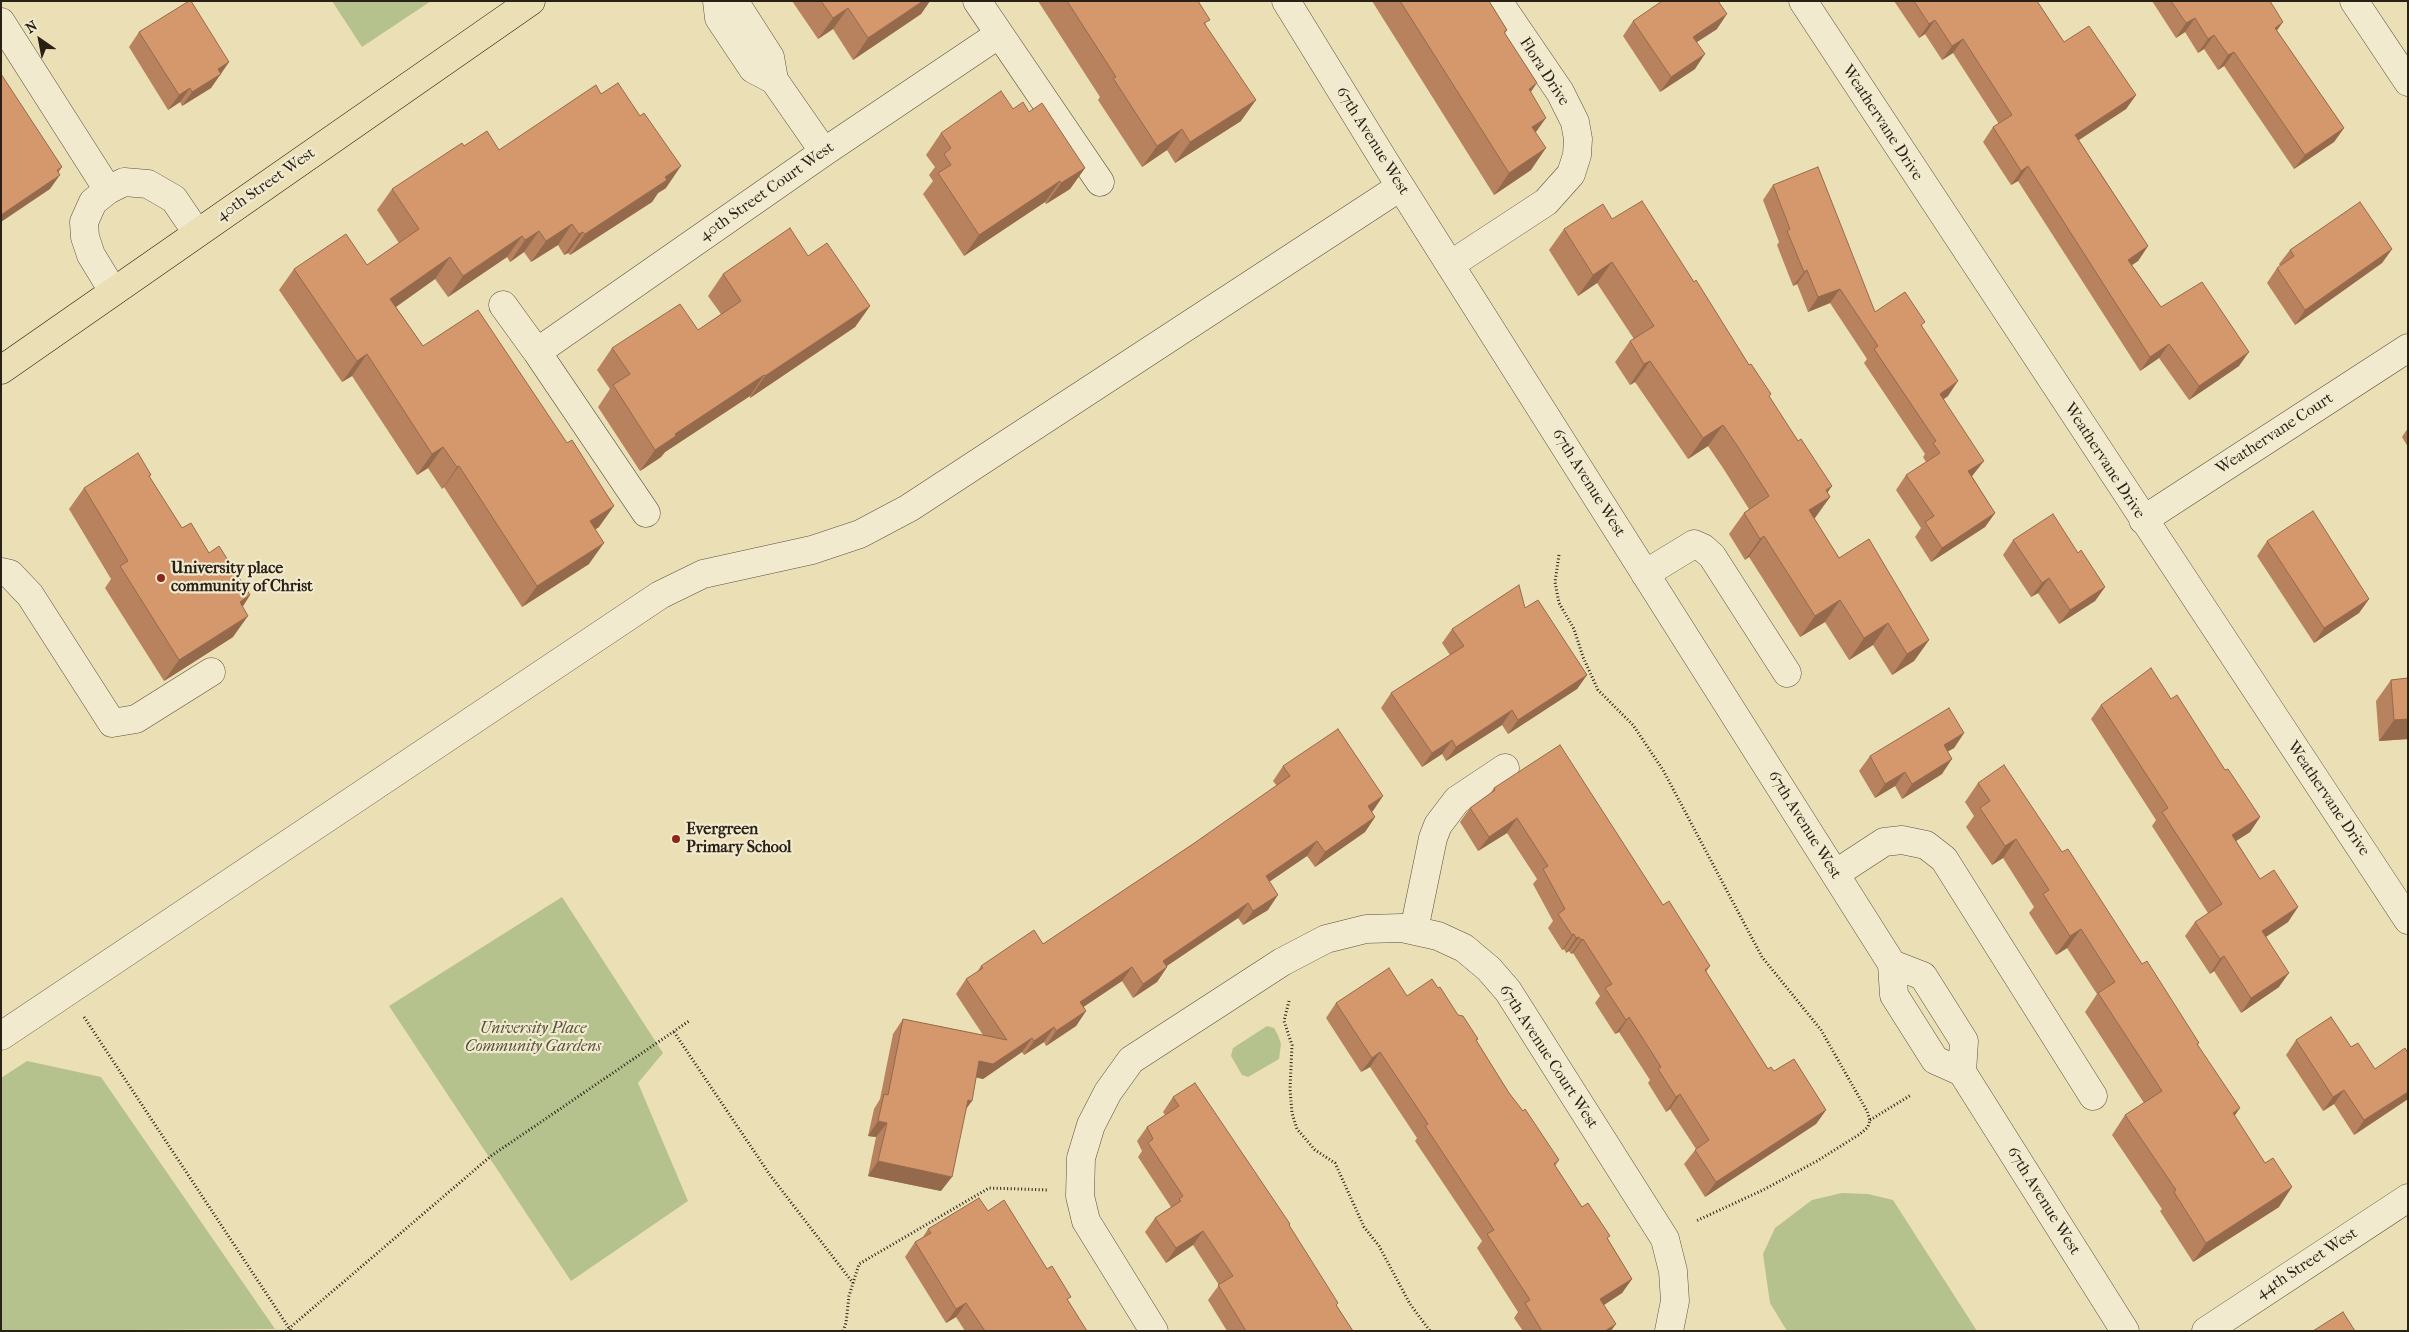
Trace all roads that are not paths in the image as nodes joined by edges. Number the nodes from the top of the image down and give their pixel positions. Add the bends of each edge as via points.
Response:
1 (531, 1) edge
2 (717, 1) edge
3 (731, 1) edge
4 (976, 1) edge
5 (1286, 1) edge
6 (1498, 1) edge
7 (1803, 1) edge
8 (2354, 1) edge
9 (1, 22) edge
10 (998, 35) junction
11 (774, 80) junction
12 (2408, 82) edge
13 (824, 152) junction
14 (1100, 182) dead end
15 (1400, 187) junction
16 (108, 190) junction
17 (197, 233) junction
18 (1450, 265) junction
19 (113, 291) junction
20 (503, 306) dead end
21 (2408, 348) edge
22 (537, 352) junction
23 (1, 370) edge
24 (646, 513) dead end
25 (2142, 520) junction
26 (1, 572) edge
27 (1645, 574) junction
28 (211, 672) dead end
29 (1787, 673) dead end
30 (1506, 768) dead end
31 (1835, 874) junction
32 (2408, 920) edge
33 (1414, 930) junction
34 (1, 1036) edge
35 (2093, 1096) dead end
36 (2408, 1198) edge
37 (1154, 1331) edge
38 (1669, 1331) edge
39 (2125, 1331) edge
40 (2206, 1331) edge

1 - 17 main road, 40th Street West
2 - 11 street via 718,18 753,69
3 - 11 street via 770,58
4 - 10 street
5 - 15 street, 67th Avenue West
6 - 18 street, Flora Drive via 1560,92 1575,122 1577,155 1571,174 1546,202
7 - 25 street, Weathervane Drive
8 - 12 street
9 - 16 street
10 - 13 street, 40th Street Court West
10 - 14 street
11 - 13 street
13 - 22 street, 40th Street Court West
15 - 18 street, 67th Avenue West
15 - 34 street via 909,508 860,534 812,550 703,574 660,595
16 - 17 street via 124,182 148,184 174,199
16 - 19 street via 93,202 84,222 91,255
17 - 19 main road, 40th Street West
18 - 27 street, 67th Avenue West
19 - 23 main road, 40th Street West
20 - 22 street
21 - 25 street, Weathervane Court
22 - 24 street
25 - 32 street, Weathervane Drive
26 - 28 street via 10,574 30,595 112,723 136,719
27 - 29 street via 1694,544 1703,548 1712,556
27 - 31 street, 67th Avenue West
30 - 33 street via 1457,800 1438,825
31 - 35 street via 1884,842 1902,840 1926,845 1944,859
31 - 39 street, 67th Avenue West via 1892,964 1894,995 1935,1060 1962,1072
33 - 37 street, 67th Avenue Court West via 1366,929 1326,939 1282,962 1131,1060 1108,1092 1091,1125 1081,1158 1080,1191 1086,1221
33 - 38 street, 67th Avenue Court West via 1464,948 1508,991 1665,1239 1673,1271 1675,1301
36 - 40 street, 44th Street West

